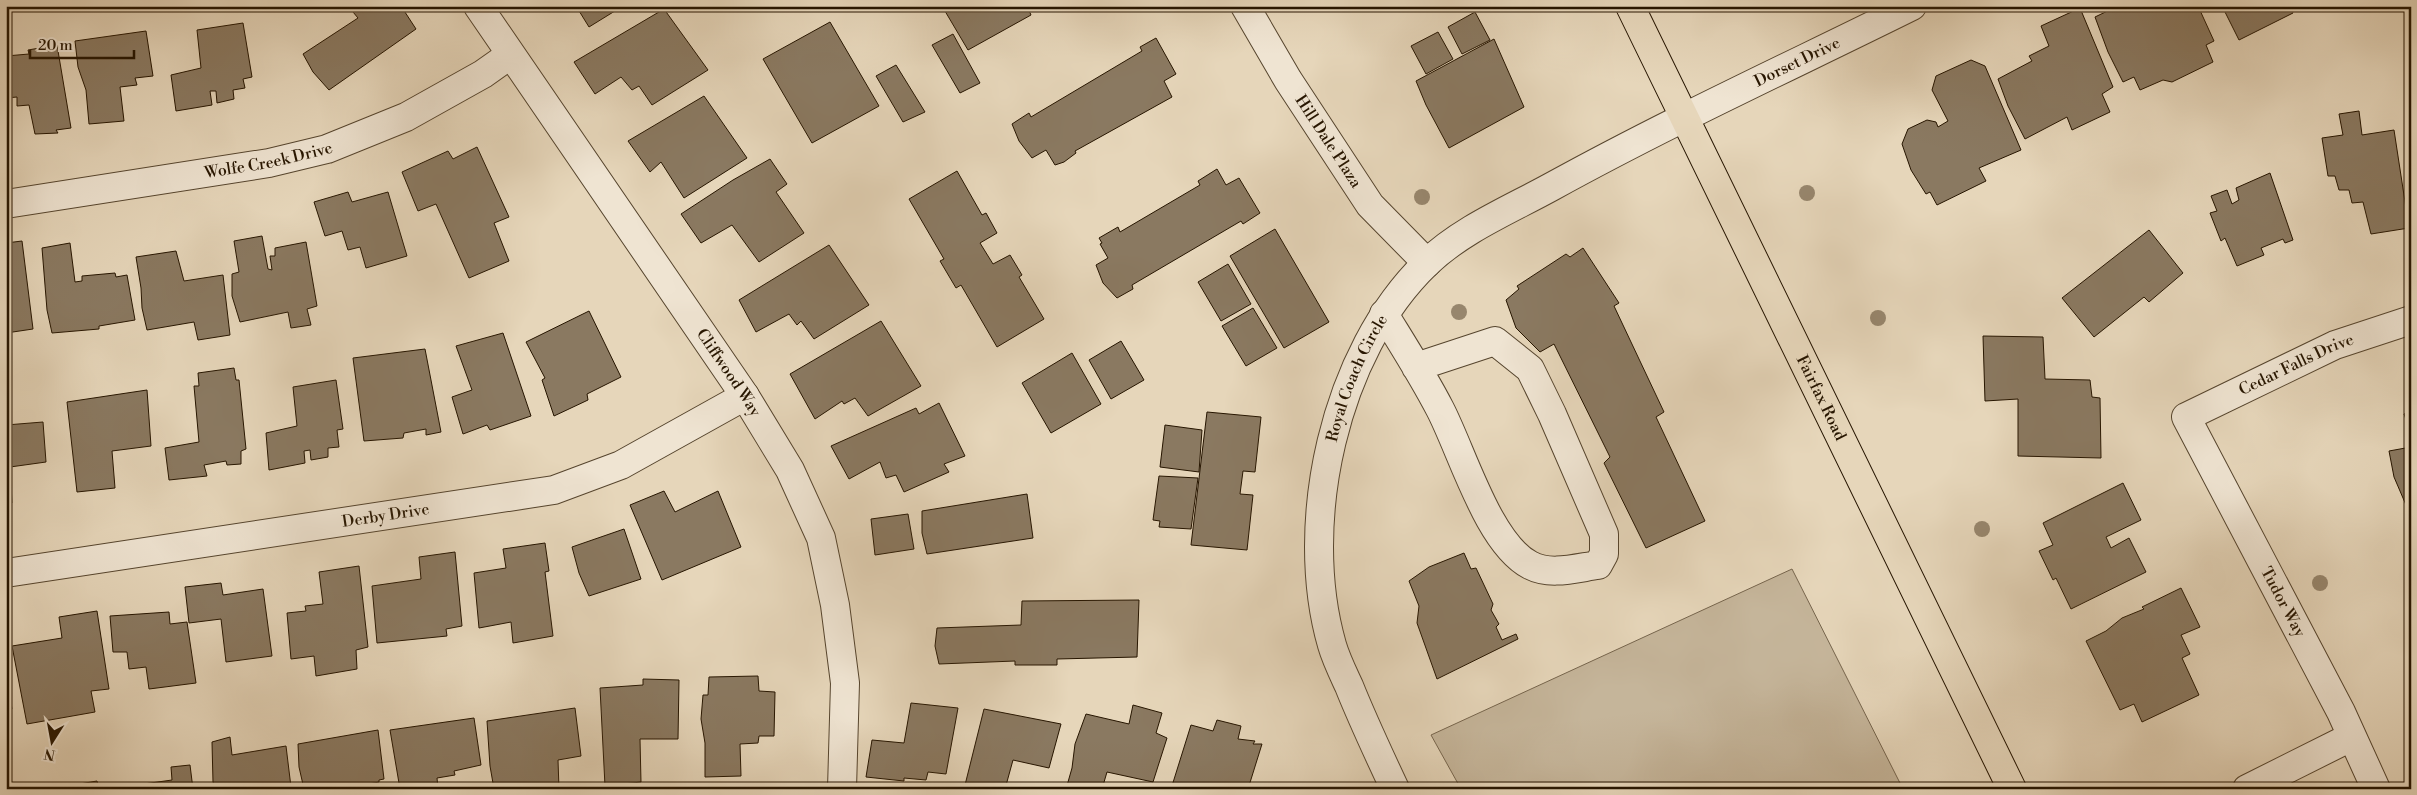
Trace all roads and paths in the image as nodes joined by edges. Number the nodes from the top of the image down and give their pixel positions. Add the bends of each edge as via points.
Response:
1 (478, 6) edge
2 (1245, 6) edge
3 (1630, 6) edge
4 (1912, 6) edge
5 (510, 55) junction
6 (1684, 118) junction
7 (6, 204) edge
8 (1426, 263) junction
9 (1384, 314) junction
10 (2411, 320) edge
11 (1416, 367) junction
12 (745, 396) junction
13 (2186, 417) joint
14 (6, 573) edge
15 (2351, 737) junction
16 (842, 789) edge
17 (1395, 789) edge
18 (2012, 789) edge
19 (2247, 789) edge
20 (2376, 789) edge

1 - 5 street, Cliffwood Way
2 - 8 street, Hill Dale Plaza via 1288,80 1370,205
3 - 6 main road, Fairfax Road
4 - 6 street, Dorset Drive
5 - 7 street, Wolfe Creek Drive via 406,117 327,149 269,163
5 - 12 street, Cliffwood Way
6 - 8 street, Royal Coach Circle via 1612,153 1463,236
6 - 18 main road, Fairfax Road
8 - 9 street, Royal Coach Circle
9 - 11 street
9 - 17 street, Royal Coach Circle via 1358,364 1338,419 1326,470 1320,527 1320,581 1332,645
10 - 13 street, Cedar Falls Drive via 2335,345
11 - 11 street via 1440,409 1481,502 1504,543 1530,565 1551,571 1598,565 1604,554 1604,534 1530,369 1496,341
12 - 14 street, Derby Drive via 621,465 554,490
12 - 16 street, Cliffwood Way via 790,470 821,538 836,605 845,683
13 - 15 street, Tudor Way via 2341,712
15 - 19 street
15 - 20 street, Tudor Way

